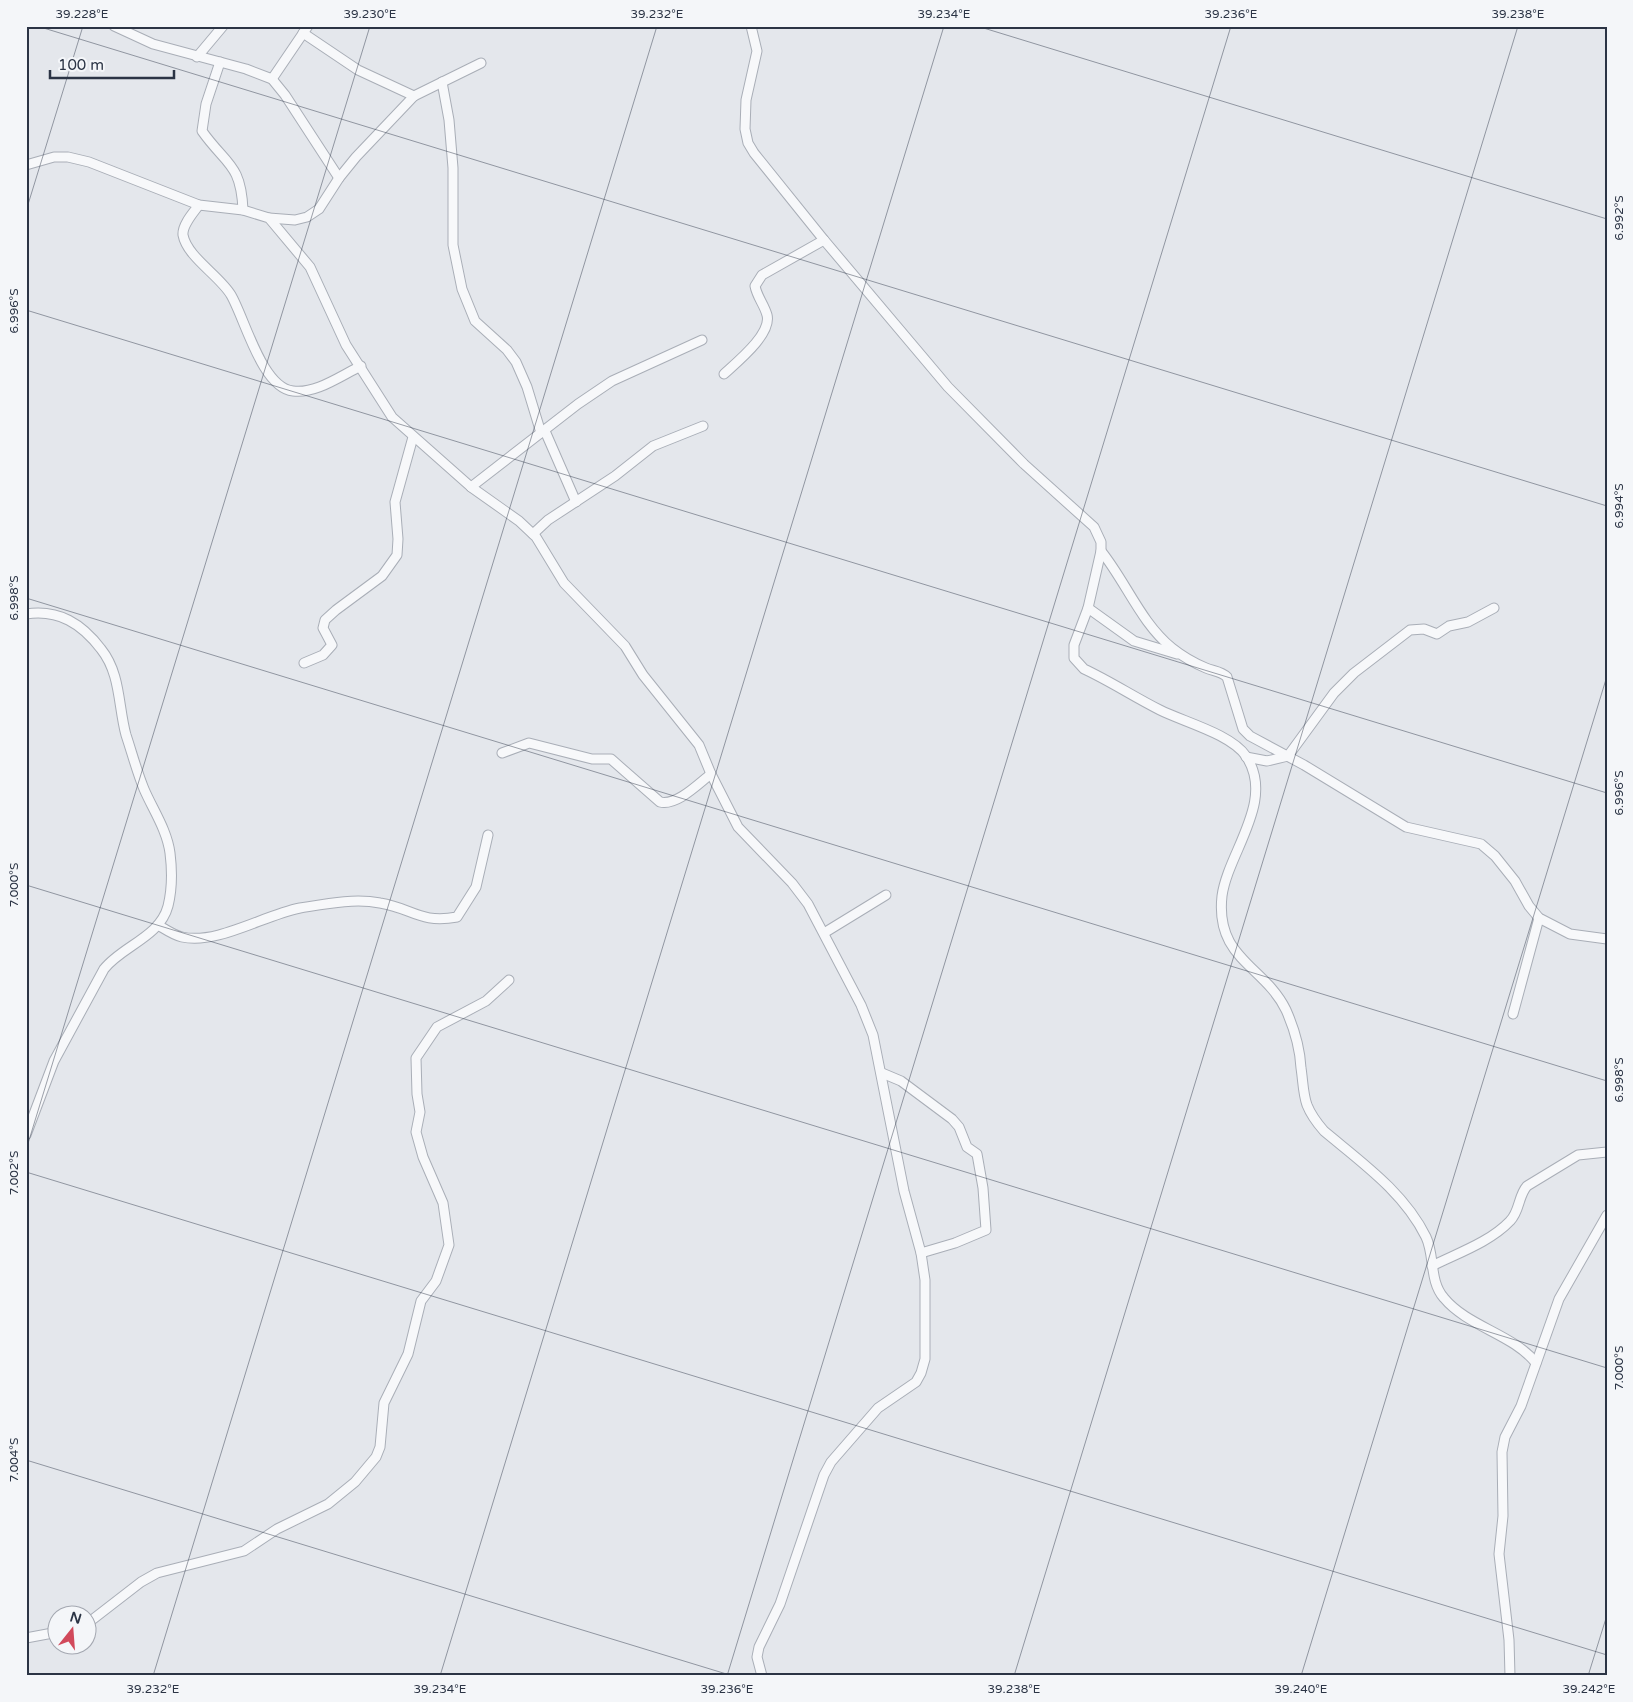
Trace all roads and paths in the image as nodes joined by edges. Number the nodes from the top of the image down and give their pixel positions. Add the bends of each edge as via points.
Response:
1 (114, 26) edge
2 (223, 26) edge
3 (751, 26) edge
4 (306, 30) edge
5 (197, 57) junction
6 (220, 62) junction
7 (481, 63) dead end
8 (272, 79) junction
9 (442, 82) junction
10 (414, 96) junction
11 (26, 165) edge
12 (339, 178) junction
13 (199, 205) junction
14 (243, 210) junction
15 (268, 218) junction
16 (824, 240) junction
17 (702, 340) dead end
18 (360, 366) junction
19 (724, 374) dead end
20 (703, 426) dead end
21 (543, 432) junction
22 (413, 437) junction
23 (471, 487) junction
24 (576, 502) junction
25 (533, 534) junction
26 (1101, 551) junction
27 (1088, 608) junction
28 (1494, 608) dead end
29 (26, 614) edge
30 (1182, 655) junction
31 (304, 663) dead end
32 (502, 753) dead end
33 (1288, 756) junction
34 (1246, 757) junction
35 (711, 774) junction
36 (488, 835) dead end
37 (886, 895) dead end
38 (1539, 918) junction
39 (158, 925) junction
40 (824, 933) junction
41 (1607, 939) edge
42 (509, 980) dead end
43 (1513, 1014) dead end
44 (882, 1074) junction
45 (26, 1134) edge
46 (1607, 1152) edge
47 (1607, 1215) edge
48 (921, 1253) junction
49 (1432, 1266) junction
50 (1541, 1348) junction
51 (1529, 1354) junction
52 (1536, 1363) junction
53 (98, 1615) edge
54 (48, 1634) edge
55 (26, 1638) edge
56 (762, 1676) edge
57 (1510, 1676) edge

1 - 5 street via 154,44
2 - 5 street
3 - 16 street via 757,51 746,100 748,143
4 - 8 street
4 - 10 street via 358,70
5 - 6 street
6 - 8 street
6 - 14 street via 206,104 202,131 240,180
7 - 9 street
8 - 12 street
9 - 10 street
9 - 21 street via 449,120 453,245 462,288 475,322 516,362
10 - 12 street
11 - 13 street via 54,156 68,157
12 - 15 street via 323,205 307,217 295,220
13 - 14 street
13 - 18 street via 183,229 186,242 230,292 258,356 273,381 292,392 312,390
14 - 15 street
15 - 18 street via 310,267 346,345
16 - 19 street via 762,275 755,286 768,318 767,326 758,341
16 - 26 street via 967,408 1094,527 1101,542
17 - 21 street via 612,381
18 - 22 street via 380,400
20 - 24 street via 653,446
21 - 23 street
21 - 24 street
22 - 23 street
22 - 31 street via 394,502 398,540 396,555 382,576 325,620 323,628 332,646 323,655
23 - 25 street
24 - 25 street
25 - 35 street via 564,583 625,646 643,675 699,745
26 - 27 street
26 - 30 street via 1160,636
27 - 30 street via 1134,641
27 - 34 street via 1074,645 1074,658 1078,664 1161,710 1232,743
28 - 33 street via 1437,634 1416,628 1400,636 1334,693
29 - 39 street via 49,613 82,627 114,670 127,736 170,852 168,907
30 - 33 street via 1223,674 1229,682 1246,734
32 - 35 street via 529,743 592,759 607,758 666,804
33 - 34 street via 1267,761
33 - 38 street via 1406,827 1481,844 1510,875
34 - 49 street via 1255,792 1253,810 1225,881 1222,914 1225,933 1231,947 1286,1010 1297,1042 1304,1095 1314,1118 1324,1131 1400,1199 1428,1242
35 - 40 street via 738,827 799,892
36 - 39 street via 476,887 457,917 431,920 383,903 357,901 294,910 203,937 181,937
37 - 40 street
38 - 41 street via 1570,934
38 - 43 street
39 - 45 street via 111,960 104,969 54,1061
40 - 44 street via 861,1005 873,1035
42 - 53 street via 486,1001 437,1027 416,1058 420,1112 416,1132 443,1203 449,1245 436,1281 421,1301 408,1354 384,1403 379,1453 355,1482 328,1504 277,1529 244,1551 157,1573
44 - 48 street via 904,1191
44 - 48 street via 900,1081 952,1118 959,1126 967,1147 977,1154 986,1230
46 - 49 street via 1578,1155 1527,1186 1516,1213 1495,1234
47 - 50 street via 1559,1299
48 - 56 street via 925,1280 925,1359 921,1373 916,1382 878,1408 831,1462 824,1475 780,1604 760,1647 757,1658
49 - 51 street via 1444,1298 1468,1318
50 - 51 street
50 - 52 street
51 - 52 street
52 - 57 street via 1521,1406 1505,1437 1502,1452 1499,1554
54 - 55 street

